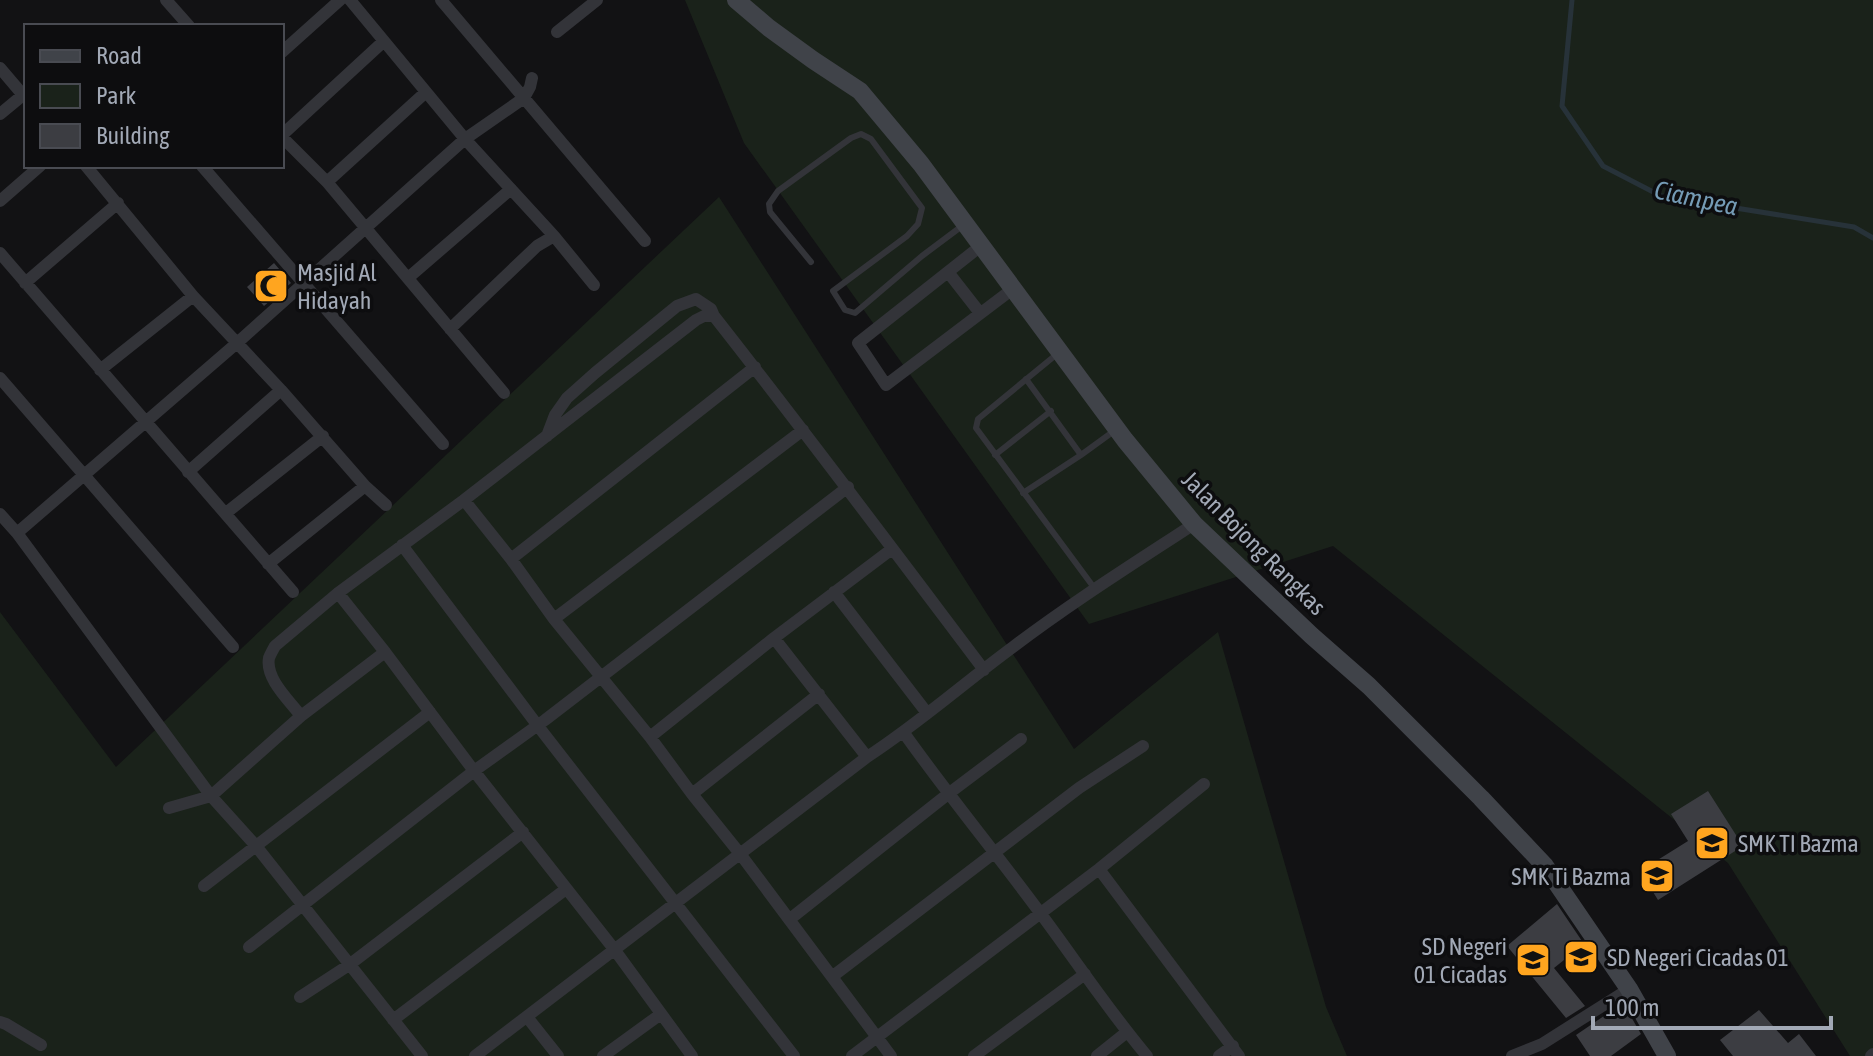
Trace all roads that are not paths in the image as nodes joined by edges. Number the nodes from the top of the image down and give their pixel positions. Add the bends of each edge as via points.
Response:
1 (166, 0) edge
2 (340, 0) edge
3 (350, 0) edge
4 (441, 0) edge
5 (597, 0) edge
6 (736, 0) edge
7 (187, 24) edge
8 (557, 32) dead end
9 (384, 41) junction
10 (284, 50) edge
11 (0, 68) edge
12 (532, 78) dead end
13 (426, 92) junction
14 (524, 98) junction
15 (0, 114) edge
16 (284, 134) edge
17 (284, 138) edge
18 (465, 139) junction
19 (38, 168) edge
20 (88, 168) edge
21 (204, 168) edge
22 (327, 182) junction
23 (511, 189) junction
24 (0, 201) edge
25 (118, 203) junction
26 (965, 224) junction
27 (364, 227) junction
28 (554, 236) junction
29 (645, 241) dead end
30 (982, 245) junction
31 (0, 253) edge
32 (811, 262) dead end
33 (948, 272) junction
34 (408, 278) junction
35 (25, 283) junction
36 (304, 283) junction
37 (594, 285) dead end
38 (1014, 288) junction
39 (193, 296) junction
40 (980, 313) junction
41 (714, 316) junction
42 (450, 329) junction
43 (237, 343) junction
44 (1059, 352) junction
45 (755, 367) junction
46 (100, 370) junction
47 (0, 378) edge
48 (1026, 379) junction
49 (281, 390) junction
50 (504, 393) dead end
51 (1051, 411) junction
52 (145, 421) junction
53 (1117, 429) junction
54 (803, 430) junction
55 (323, 436) junction
56 (547, 436) junction
57 (443, 444) dead end
58 (995, 455) junction
59 (1081, 455) junction
60 (188, 472) junction
61 (84, 474) junction
62 (365, 486) junction
63 (848, 487) junction
64 (1023, 493) junction
65 (464, 500) junction
66 (386, 505) dead end
67 (226, 513) junction
68 (0, 514) edge
69 (1194, 524) junction
70 (17, 533) junction
71 (402, 545) junction
72 (892, 549) junction
73 (511, 559) junction
74 (268, 564) junction
75 (1095, 589) junction
76 (293, 592) dead end
77 (834, 592) junction
78 (338, 593) junction
79 (554, 619) junction
80 (774, 638) junction
81 (233, 647) dead end
82 (385, 652) junction
83 (984, 670) junction
84 (601, 677) junction
85 (819, 694) junction
86 (430, 712) junction
87 (927, 713) junction
88 (301, 716) junction
89 (538, 726) junction
90 (904, 733) junction
91 (650, 737) junction
92 (1021, 739) dead end
93 (1143, 746) dead end
94 (867, 757) junction
95 (474, 771) junction
96 (1204, 784) dead end
97 (692, 794) junction
98 (948, 794) junction
99 (211, 796) junction
100 (169, 808) dead end
101 (523, 832) junction
102 (256, 846) junction
103 (995, 853) junction
104 (741, 855) junction
105 (1099, 869) junction
106 (204, 886) dead end
107 (566, 889) junction
108 (675, 904) junction
109 (303, 905) junction
110 (1040, 913) junction
111 (790, 919) junction
112 (249, 947) dead end
113 (614, 949) junction
114 (349, 965) junction
115 (1085, 974) junction
116 (833, 976) junction
117 (1629, 989) junction
118 (300, 997) dead end
119 (661, 1014) junction
120 (527, 1017) junction
121 (393, 1020) junction
122 (0, 1022) edge
123 (1127, 1032) junction
124 (876, 1037) junction
125 (1542, 1044) junction
126 (41, 1045) dead end
127 (1236, 1051) edge
128 (422, 1056) edge
129 (475, 1056) edge
130 (558, 1056) edge
131 (603, 1056) edge
132 (692, 1056) edge
133 (794, 1056) edge
134 (852, 1056) edge
135 (891, 1056) edge
136 (974, 1056) edge
137 (1097, 1056) edge
138 (1147, 1056) edge
139 (1219, 1056) edge
140 (1512, 1056) edge
141 (1550, 1056) edge
142 (1667, 1056) edge

1 - 7 street
2 - 10 street
3 - 9 street
4 - 14 street
5 - 8 street
6 - 26 main road, Jalan Bojong Rangkas via 860,91
9 - 13 street
9 - 16 street
11 - 15 street via 23,95
12 - 14 street
13 - 18 street
13 - 22 street
14 - 18 street
14 - 29 street
17 - 22 street
18 - 23 street
18 - 27 street
19 - 24 street
20 - 25 street
21 - 36 street
22 - 27 street
23 - 28 street
23 - 34 street
25 - 35 street
25 - 39 street
26 - 30 main road, Jalan Bojong Rangkas
26 - 32 lane via 855,313 845,310 833,291 907,236 918,224 922,208 871,139 861,134 778,191 769,204
27 - 34 street
27 - 36 street
28 - 37 street
28 - 42 street
30 - 33 street
30 - 38 main road, Jalan Bojong Rangkas
31 - 35 street
33 - 40 street
33 - 40 street via 858,343 886,385
34 - 42 street
35 - 46 street
36 - 43 street
36 - 57 street
38 - 40 street
38 - 44 main road, Jalan Bojong Rangkas
39 - 43 street
39 - 46 street
41 - 45 street
41 - 56 street via 696,320
41 - 56 street via 696,299 677,306 567,398
42 - 50 street
43 - 49 street
43 - 52 street
44 - 48 lane
44 - 53 main road, Jalan Bojong Rangkas
45 - 54 street
45 - 73 street
46 - 52 street
47 - 61 street
48 - 51 lane
48 - 58 lane via 978,419 976,428
49 - 55 street
49 - 60 street
51 - 58 lane
51 - 59 lane
52 - 60 street
52 - 61 street
53 - 59 lane
53 - 69 main road, Jalan Bojong Rangkas
54 - 63 street
54 - 79 street
55 - 62 street
55 - 67 street
56 - 65 street
58 - 64 lane
59 - 64 lane
60 - 67 street
61 - 70 street
61 - 81 street
62 - 66 street
62 - 74 street
63 - 72 street
63 - 84 street
64 - 75 lane
65 - 71 street
65 - 73 street
67 - 74 street
68 - 70 street
69 - 75 street
69 - 117 main road, Jalan Bojong Rangkas via 1369,686 1545,866
70 - 99 street
71 - 78 street
71 - 89 street
72 - 77 street
72 - 83 street
73 - 79 street
74 - 76 street
75 - 83 street
77 - 80 street
77 - 87 street
78 - 82 street
78 - 88 street via 269,657 274,680
79 - 84 street
80 - 85 street
80 - 91 street
82 - 86 street
82 - 88 street
83 - 87 street
84 - 89 street
84 - 91 street
85 - 94 street
85 - 97 street
86 - 95 street
86 - 102 street
87 - 90 street
88 - 99 street
89 - 95 street
89 - 108 street
90 - 94 street
90 - 98 street
91 - 97 street
92 - 98 street
93 - 103 street
94 - 104 street
95 - 101 street
95 - 109 street
96 - 105 street
97 - 104 street
98 - 103 street
98 - 111 street
99 - 100 street
99 - 102 street
101 - 107 street
101 - 114 street
102 - 106 street
102 - 109 street
103 - 110 street
103 - 116 street
104 - 108 street
104 - 111 street
105 - 110 street
105 - 127 street
107 - 113 street
107 - 121 street
108 - 113 street
108 - 133 street
109 - 112 street
109 - 114 street
110 - 115 street
110 - 124 street
111 - 116 street
113 - 119 street
113 - 120 street
114 - 118 street
114 - 121 street
115 - 123 street
115 - 136 street
116 - 124 street
117 - 125 street
117 - 142 main road, Jalan Bojong Rangkas
119 - 131 street
119 - 132 street
120 - 129 street
120 - 130 street
121 - 128 street
122 - 126 street
123 - 137 street
123 - 138 street
124 - 134 street
124 - 135 street
125 - 140 street
125 - 141 street
127 - 139 street

